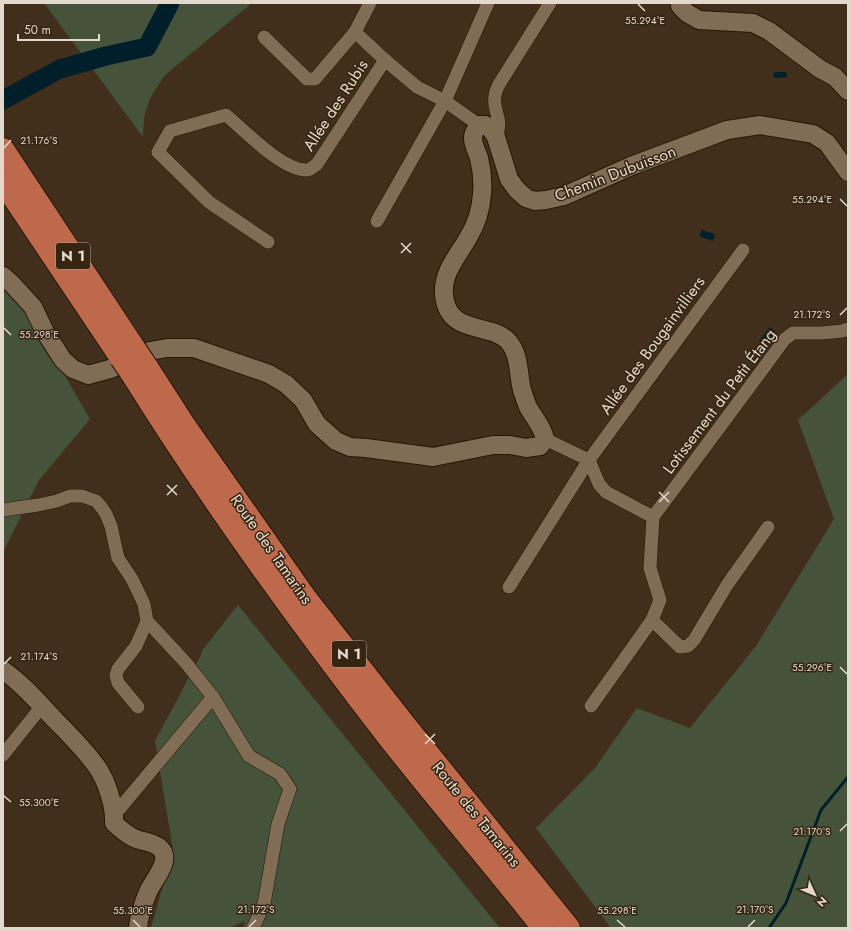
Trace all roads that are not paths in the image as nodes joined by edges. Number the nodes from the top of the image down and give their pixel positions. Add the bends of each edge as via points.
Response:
1 (370, 3) edge
2 (488, 3) edge
3 (550, 3) edge
4 (680, 3) edge
5 (355, 32) junction
6 (264, 37) dead end
7 (385, 60) junction
8 (848, 91) edge
9 (444, 101) junction
10 (480, 125) junction
11 (496, 137) junction
12 (6, 165) edge
13 (848, 172) edge
14 (377, 221) dead end
15 (268, 242) dead end
16 (743, 250) dead end
17 (3, 276) edge
18 (848, 329) edge
19 (133, 362) junction
20 (545, 439) junction
21 (589, 460) junction
22 (3, 510) edge
23 (653, 517) junction
24 (768, 527) dead end
25 (509, 587) dead end
26 (652, 620) junction
27 (147, 621) junction
28 (3, 670) edge
29 (213, 697) junction
30 (42, 706) junction
31 (591, 706) dead end
32 (138, 707) dead end
33 (3, 755) edge
34 (115, 814) junction
35 (138, 928) edge
36 (253, 928) edge
37 (543, 928) edge
38 (569, 928) edge

1 - 5 street
2 - 9 street
3 - 11 street via 498,86 494,96 500,125
4 - 8 main road via 687,13 699,20 753,23 769,31 820,69 835,77
5 - 6 street via 315,79 307,79
5 - 7 street
7 - 9 street, Allée des Rubis via 417,87
7 - 15 street, Allée des Rubis via 317,164 308,170 297,169 270,154 226,115 170,131 158,152 209,202
9 - 10 street, Allée des Rubis
9 - 14 street
10 - 11 main road via 490,128
10 - 20 main road via 475,130 473,138 483,181 481,203 469,237 456,254 446,276 444,295 449,311 457,320 496,333 508,341 515,352 527,406 544,432
11 - 13 main road, Chemin Dubuisson via 509,179 526,198 535,201 564,196 631,166 727,130 760,125 813,134 827,143
12 - 19 highway, Route des Tamarins / N 1
16 - 21 street, Allée des Bougainvilliers
17 - 19 main road via 33,307 63,360 73,369 88,375
18 - 23 street, Lotissement du Petit Étang via 822,333 793,333 785,339
19 - 20 main road via 168,348 194,348 269,374 286,384 303,400 317,424 336,441 350,447 433,457 493,445 526,448 540,446
19 - 37 highway, Route des Tamarins / N 1 via 167,430 292,610 389,738
19 - 38 highway, Route des Tamarins / N 1 via 183,422 305,597
20 - 21 street
21 - 23 street via 599,484 606,492
21 - 25 street, Allée des Bougainvilliers
22 - 27 street via 38,505 70,496 82,496 96,501 106,514 118,558 132,578 144,604
23 - 26 street via 650,568 660,600
24 - 26 street via 688,646 680,647
26 - 31 street
27 - 29 street
27 - 32 street via 136,646 118,669 116,676 118,683
28 - 30 main road via 15,678
29 - 34 street
29 - 36 street via 249,756 280,774 290,789 278,824 264,904
30 - 33 street
30 - 34 main road via 99,770
34 - 35 main road via 114,822 122,831 134,838 155,844 164,854 164,863 140,913

